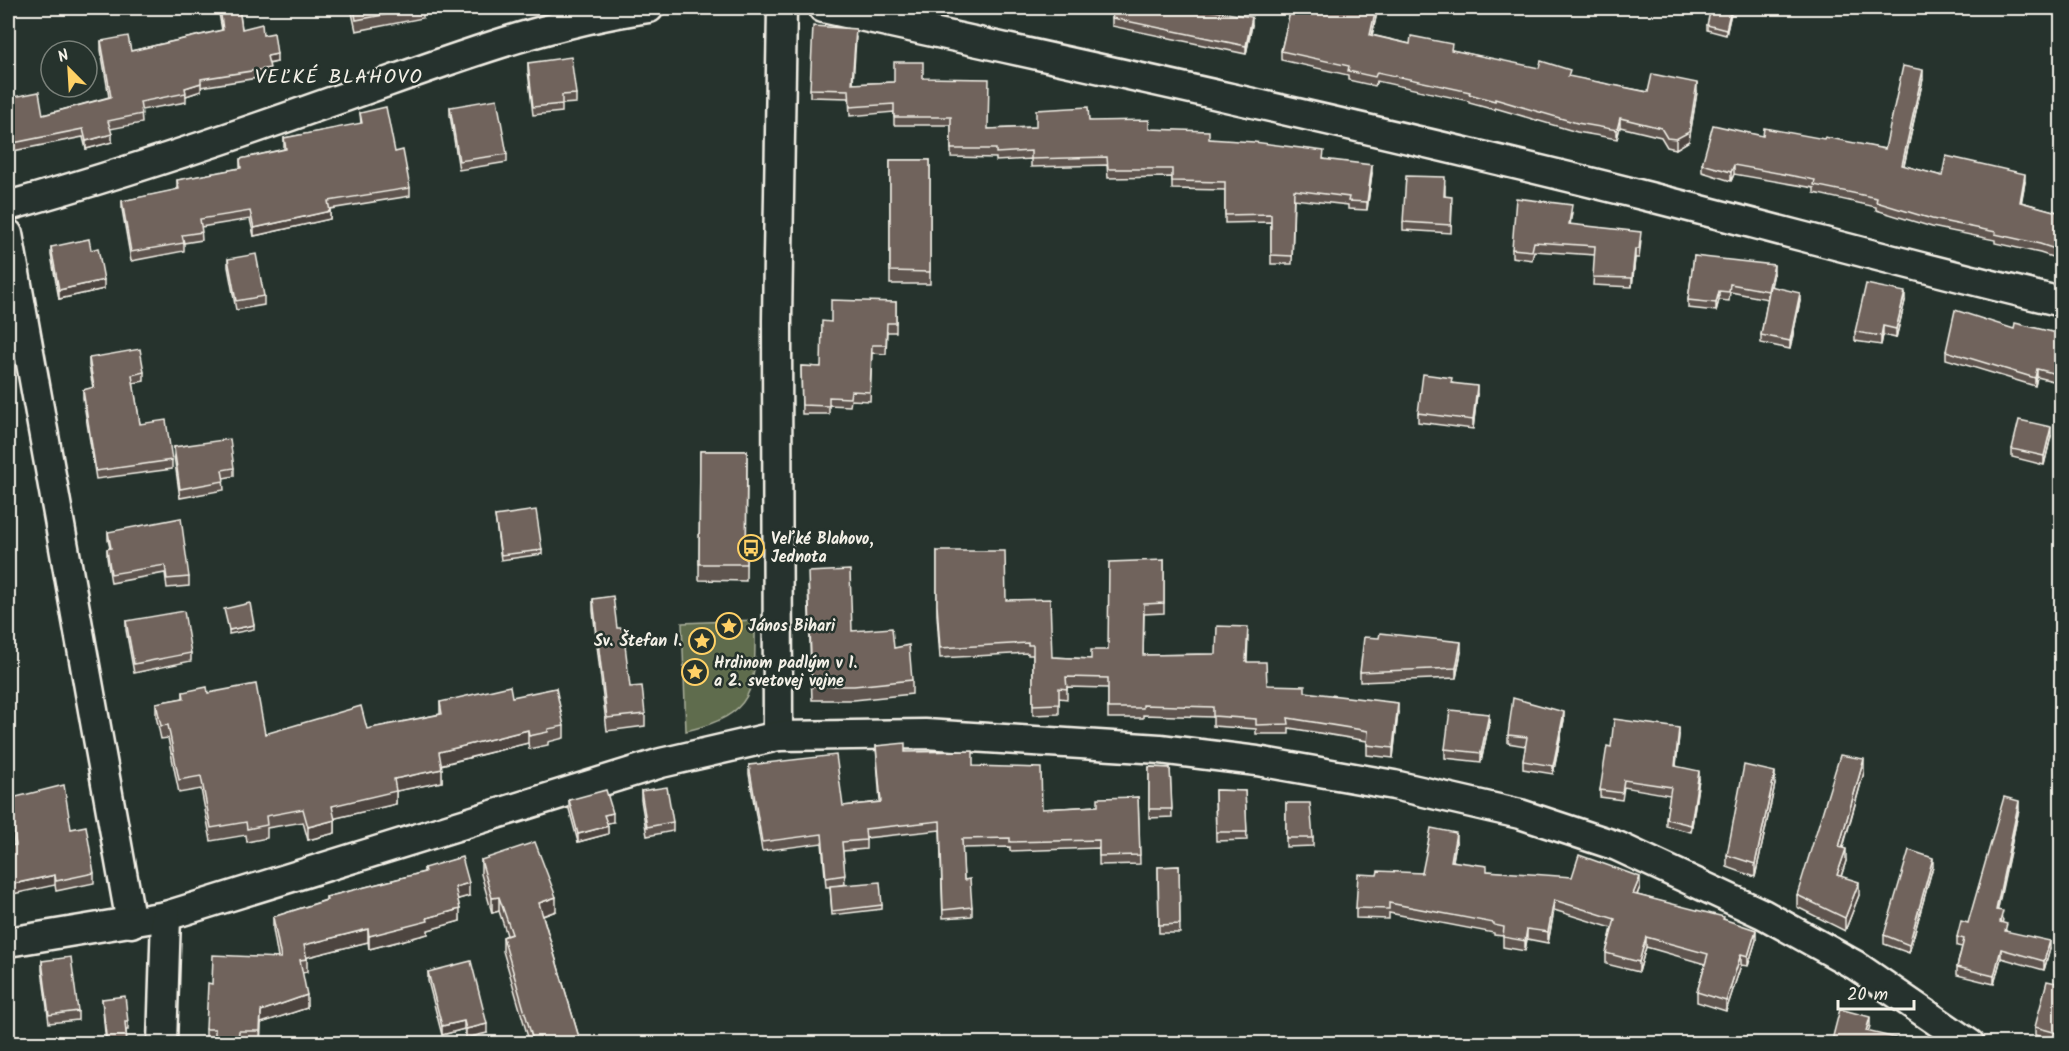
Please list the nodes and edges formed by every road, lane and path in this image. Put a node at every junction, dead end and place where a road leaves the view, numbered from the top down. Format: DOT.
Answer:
graph roads {
  1 [pos="649,8"];
  2 [pos="782,8"];
  3 [pos="823,8"];
  4 [pos="8,206"];
  5 [pos="8,234"];
  6 [pos="2061,302"];
  7 [pos="778,736"];
  8 [pos="166,916"];
  9 [pos="130,923"];
  10 [pos="8,942"];
  11 [pos="1959,1039"];
  12 [pos="162,1044"];
  1 -- 4 [label="street"];
  2 -- 7 [label="street"];
  3 -- 6 [label="street"];
  5 -- 9 [label="street"];
  7 -- 8 [label="street"];
  7 -- 11 [label="street"];
  8 -- 9 [label="street"];
  8 -- 12 [label="street"];
  9 -- 10 [label="street"];
}
